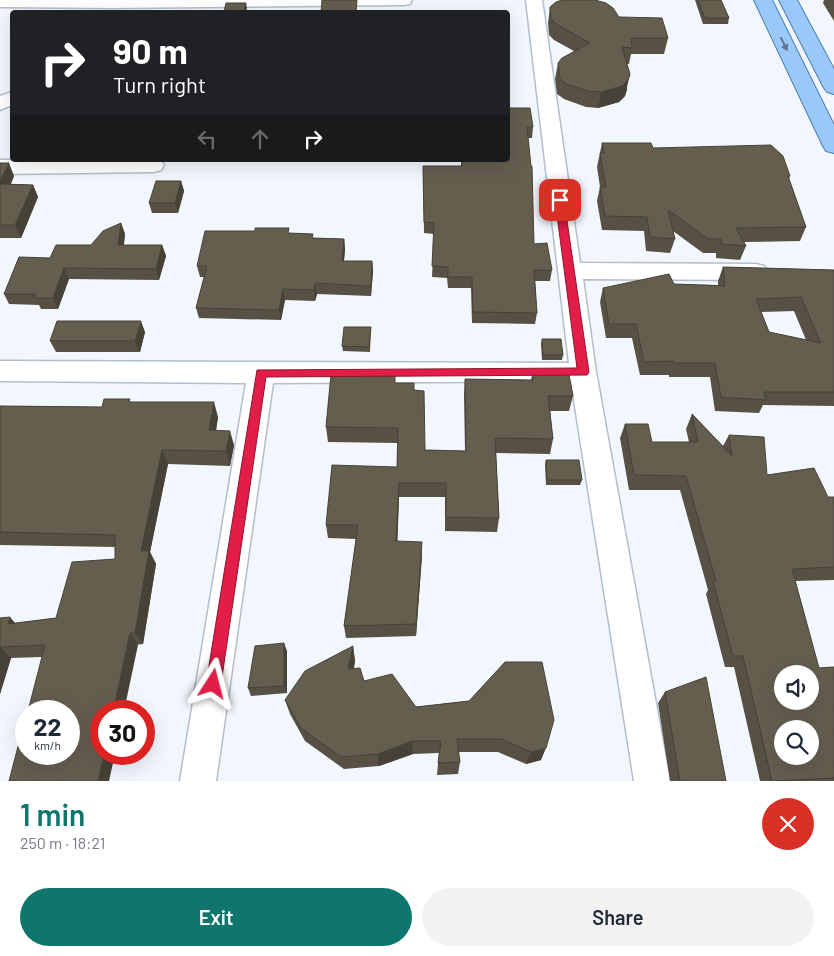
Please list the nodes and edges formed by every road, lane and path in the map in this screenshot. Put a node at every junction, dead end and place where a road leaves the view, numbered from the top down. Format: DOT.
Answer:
graph roads {
  1 [pos="404,0"];
  2 [pos="534,0"];
  3 [pos="763,0"];
  4 [pos="788,0"];
  5 [pos="287,1"];
  6 [pos="0,2"];
  7 [pos="111,5"];
  8 [pos="834,88"];
  9 [pos="834,146"];
  10 [pos="154,165"];
  11 [pos="0,167"];
  12 [pos="569,271"];
  13 [pos="775,272"];
  14 [pos="0,371"];
  15 [pos="583,372"];
  16 [pos="261,373"];
  17 [pos="198,781"];
  18 [pos="652,781"];
  1 -- 5 [label="street"];
  2 -- 12 [label="street"];
  3 -- 9 [label="main road, one-way"];
  4 -- 8 [label="main road"];
  5 -- 7 [label="street"];
  6 -- 7 [label="street"];
  10 -- 11 [label="street"];
  12 -- 13 [label="street"];
  12 -- 15 [label="street"];
  14 -- 16 [label="street"];
  15 -- 16 [label="street"];
  15 -- 18 [label="street"];
  16 -- 17 [label="street"];
}
